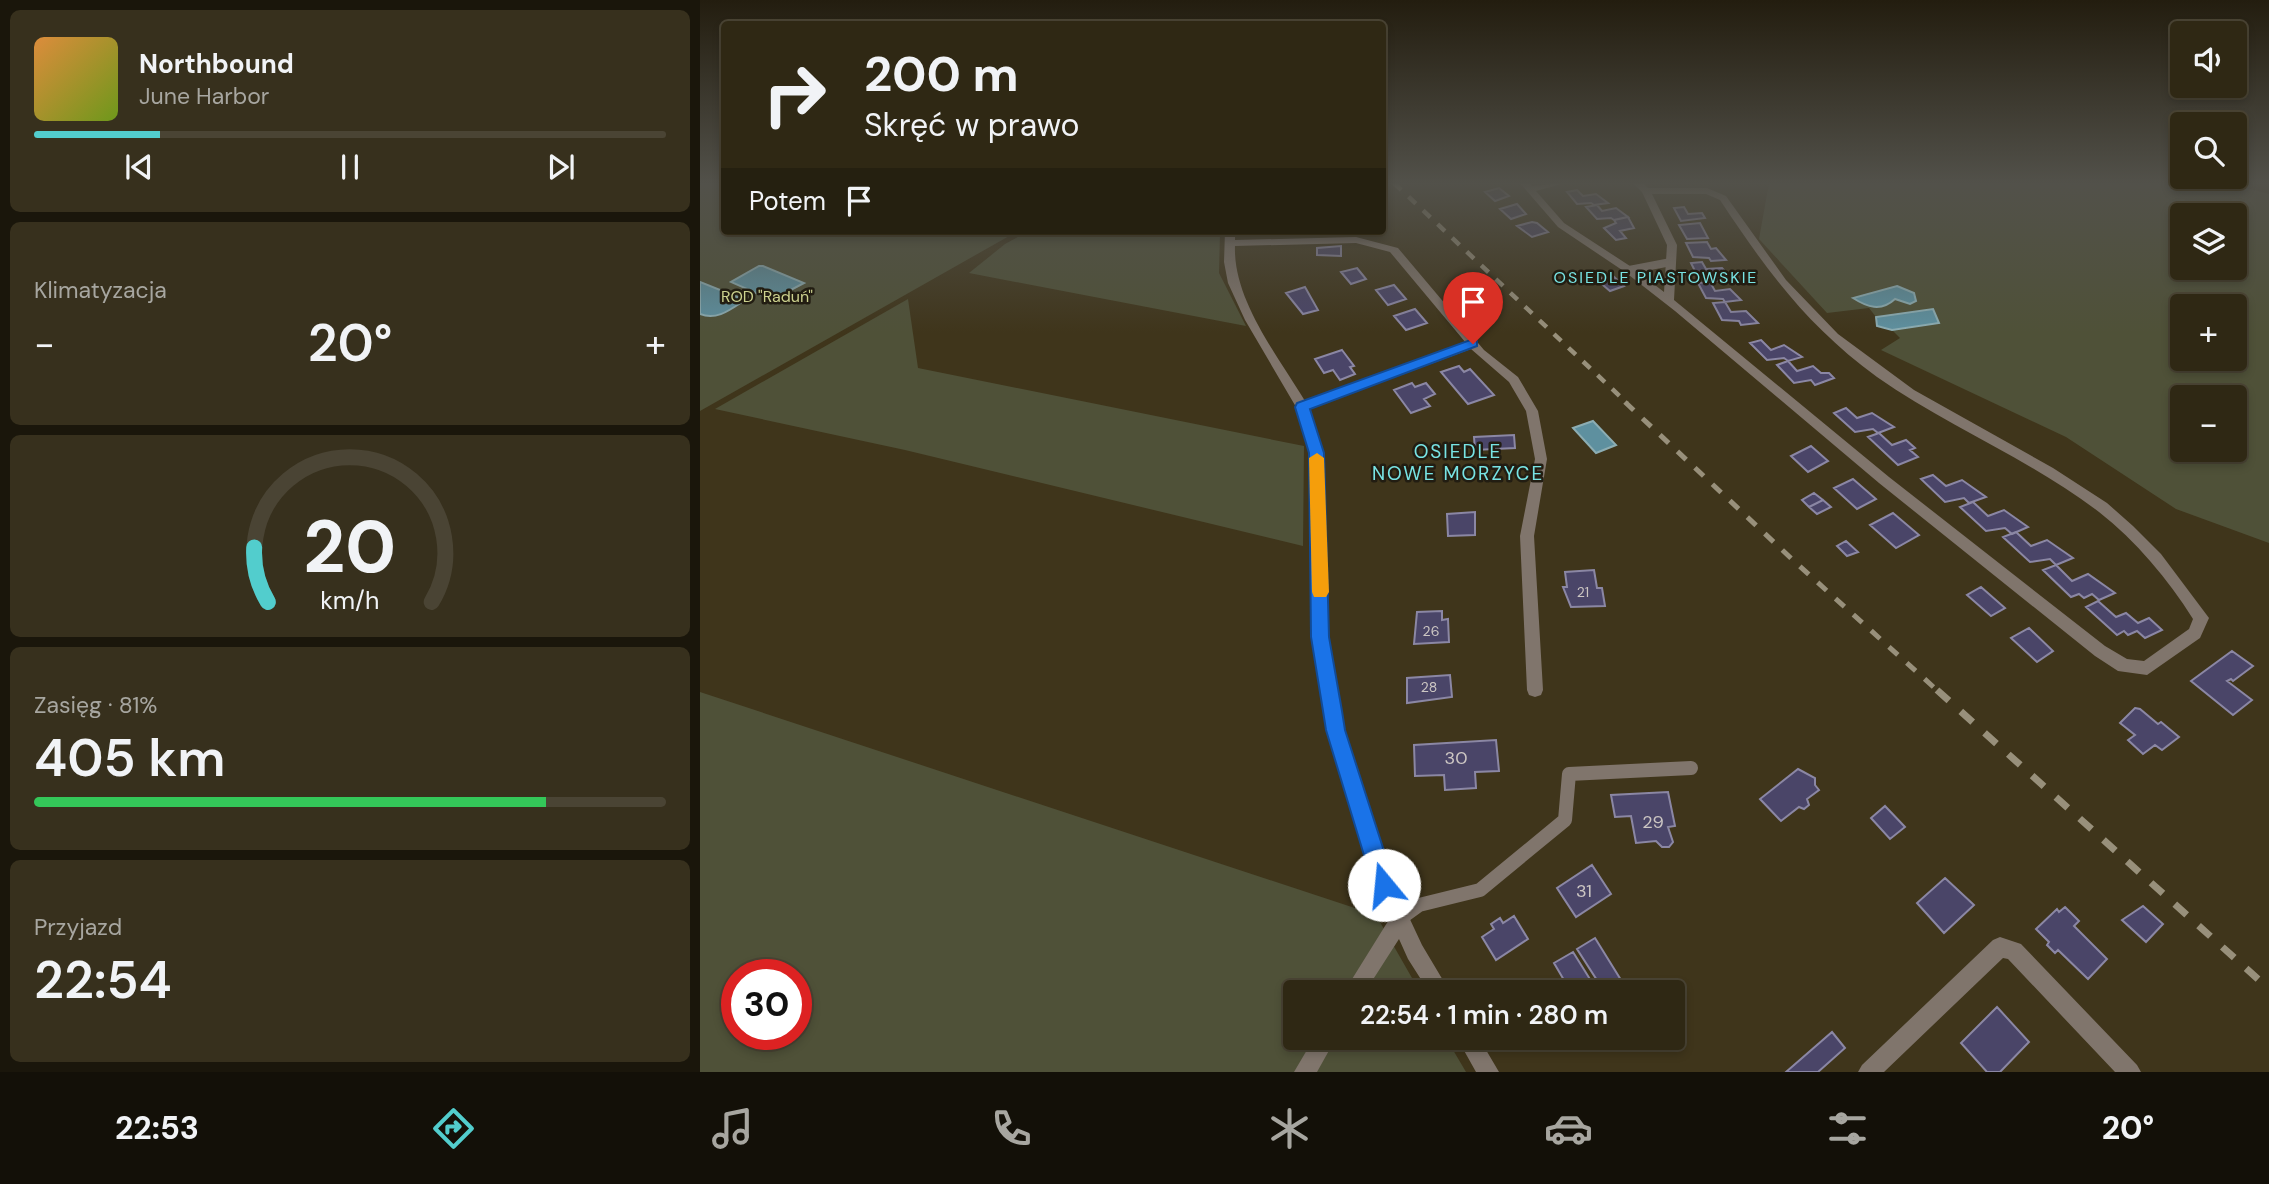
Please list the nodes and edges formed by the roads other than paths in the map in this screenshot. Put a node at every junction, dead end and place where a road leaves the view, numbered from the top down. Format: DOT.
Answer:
graph roads {
  1 [pos="1573,233"];
  2 [pos="1665,233"];
  3 [pos="1748,233"];
  4 [pos="1229,235"];
  5 [pos="1228,243"];
  6 [pos="1671,262"];
  7 [pos="1629,270"];
  8 [pos="1669,301"];
  9 [pos="1473,344"];
  10 [pos="1302,407"];
  11 [pos="1535,690"];
  12 [pos="1690,768"];
  13 [pos="1401,918"];
  14 [pos="1362,980"];
  15 [pos="1432,980"];
  16 [pos="1319,1050"];
  17 [pos="1474,1050"];
  18 [pos="1305,1072"];
  19 [pos="1488,1072"];
  20 [pos="1869,1072"];
  21 [pos="2130,1072"];
  1 -- 7 [label="street"];
  2 -- 6 [label="street"];
  3 -- 8 [label="street"];
  4 -- 5 [label="street"];
  5 -- 9 [label="street"];
  5 -- 10 [label="street"];
  6 -- 7 [label="lane"];
  6 -- 8 [label="street"];
  7 -- 8 [label="street"];
  9 -- 10 [label="street"];
  9 -- 11 [label="street"];
  10 -- 13 [label="street"];
  12 -- 13 [label="lane"];
  13 -- 14 [label="street"];
  13 -- 15 [label="street"];
  16 -- 18 [label="street"];
  17 -- 19 [label="street"];
  20 -- 21 [label="street"];
}
